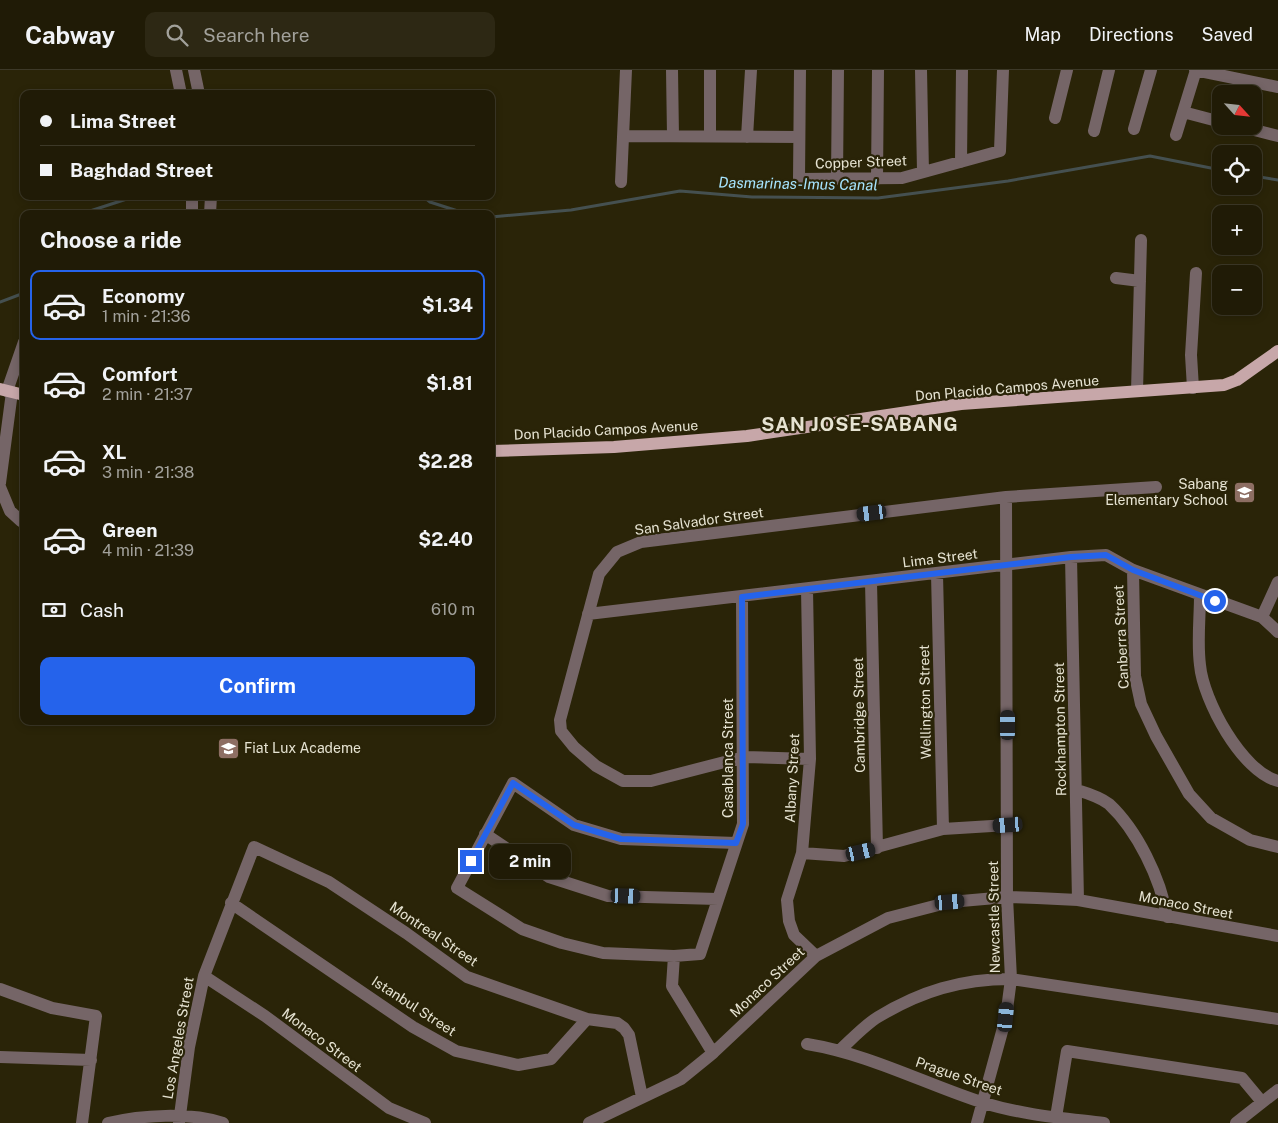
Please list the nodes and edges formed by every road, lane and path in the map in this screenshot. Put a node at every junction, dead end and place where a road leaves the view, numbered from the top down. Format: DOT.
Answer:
graph roads {
  1 [pos="176,70"];
  2 [pos="194,70"];
  3 [pos="626,70"];
  4 [pos="672,70"];
  5 [pos="710,70"];
  6 [pos="751,70"];
  7 [pos="800,70"];
  8 [pos="838,70"];
  9 [pos="878,70"];
  10 [pos="922,70"];
  11 [pos="962,70"];
  12 [pos="1003,70"];
  13 [pos="1067,70"];
  14 [pos="1109,70"];
  15 [pos="1151,70"];
  16 [pos="1195,70"];
  17 [pos="1278,88"];
  18 [pos="180,90"];
  19 [pos="197,90"];
  20 [pos="1183,112"];
  21 [pos="1055,118"];
  22 [pos="1212,120"];
  23 [pos="1134,129"];
  24 [pos="1094,131"];
  25 [pos="1262,132"];
  26 [pos="1176,135"];
  27 [pos="623,136"];
  28 [pos="673,136"];
  29 [pos="710,136"];
  30 [pos="1278,136"];
  31 [pos="747,137"];
  32 [pos="799,137"];
  33 [pos="961,162"];
  34 [pos="923,172"];
  35 [pos="838,179"];
  36 [pos="877,179"];
  37 [pos="620,182"];
  38 [pos="1141,240"];
  39 [pos="1196,273"];
  40 [pos="1116,278"];
  41 [pos="1140,281"];
  42 [pos="1278,351"];
  43 [pos="20,357"];
  44 [pos="1193,388"];
  45 [pos="11,391"];
  46 [pos="1137,391"];
  47 [pos="495,451"];
  48 [pos="1156,487"];
  49 [pos="0,489"];
  50 [pos="1006,497"];
  51 [pos="20,520"];
  52 [pos="1071,557"];
  53 [pos="1007,565"];
  54 [pos="1133,570"];
  55 [pos="937,574"];
  56 [pos="872,582"];
  57 [pos="1278,582"];
  58 [pos="807,590"];
  59 [pos="1200,595"];
  60 [pos="742,597"];
  61 [pos="588,614"];
  62 [pos="1262,616"];
  63 [pos="1278,632"];
  64 [pos="744,757"];
  65 [pos="810,759"];
  66 [pos="1278,781"];
  67 [pos="1077,790"];
  68 [pos="1008,825"];
  69 [pos="943,829"];
  70 [pos="485,834"];
  71 [pos="736,843"];
  72 [pos="1278,847"];
  73 [pos="254,848"];
  74 [pos="877,848"];
  75 [pos="802,853"];
  76 [pos="1007,897"];
  77 [pos="718,899"];
  78 [pos="1078,900"];
  79 [pos="231,903"];
  80 [pos="1167,917"];
  81 [pos="1278,936"];
  82 [pos="674,956"];
  83 [pos="816,956"];
  84 [pos="204,976"];
  85 [pos="1010,979"];
  86 [pos="0,989"];
  87 [pos="1278,1018"];
  88 [pos="588,1019"];
  89 [pos="807,1044"];
  90 [pos="840,1050"];
  91 [pos="713,1053"];
  92 [pos="0,1057"];
  93 [pos="91,1060"];
  94 [pos="1278,1090"];
  95 [pos="642,1098"];
  96 [pos="984,1102"];
  97 [pos="1262,1102"];
  98 [pos="1056,1117"];
  99 [pos="180,1120"];
  100 [pos="82,1123"];
  101 [pos="108,1123"];
  102 [pos="223,1123"];
  103 [pos="425,1123"];
  104 [pos="589,1123"];
  105 [pos="977,1123"];
  106 [pos="1104,1123"];
  107 [pos="1236,1123"];
  1 -- 18 [label="street"];
  2 -- 19 [label="street"];
  3 -- 27 [label="street"];
  4 -- 28 [label="street"];
  5 -- 29 [label="street"];
  6 -- 31 [label="street"];
  7 -- 32 [label="street, Copper Street"];
  8 -- 35 [label="street"];
  9 -- 36 [label="street"];
  10 -- 34 [label="street"];
  11 -- 33 [label="street"];
  12 -- 33 [label="street, Copper Street"];
  13 -- 21 [label="street"];
  14 -- 24 [label="street"];
  15 -- 23 [label="street"];
  16 -- 17 [label="street"];
  16 -- 20 [label="street"];
  20 -- 22 [label="street"];
  20 -- 26 [label="street"];
  25 -- 30 [label="street"];
  27 -- 28 [label="street"];
  27 -- 37 [label="street"];
  28 -- 29 [label="street"];
  29 -- 31 [label="street"];
  31 -- 32 [label="street"];
  32 -- 35 [label="street, Copper Street"];
  33 -- 34 [label="street, Copper Street"];
  34 -- 36 [label="street, Copper Street"];
  35 -- 36 [label="street, Copper Street"];
  38 -- 41 [label="street"];
  39 -- 44 [label="street"];
  40 -- 41 [label="street"];
  41 -- 46 [label="street"];
  42 -- 44 [label="main road, Don Placido Campos Avenue"];
  43 -- 45 [label="street"];
  44 -- 46 [label="main road, Don Placido Campos Avenue"];
  45 -- 49 [label="street"];
  46 -- 47 [label="main road, Don Placido Campos Avenue"];
  48 -- 50 [label="street, San Salvador Street"];
  49 -- 51 [label="street"];
  50 -- 53 [label="street, Newcastle Street"];
  50 -- 61 [label="street, San Salvador Street"];
  52 -- 53 [label="street, Lima Street"];
  52 -- 54 [label="street, Lima Street"];
  52 -- 67 [label="street, Rockhampton Street"];
  53 -- 55 [label="street, Lima Street"];
  53 -- 68 [label="street, Newcastle Street"];
  54 -- 59 [label="street, Lima Street"];
  54 -- 72 [label="street, Canberra Street"];
  55 -- 56 [label="street, Lima Street"];
  55 -- 69 [label="street, Wellington Street"];
  56 -- 58 [label="street, Lima Street"];
  56 -- 74 [label="street, Cambridge Street"];
  57 -- 62 [label="street"];
  58 -- 60 [label="street, Lima Street"];
  58 -- 65 [label="street, Albany Street"];
  59 -- 62 [label="street, Lima Street"];
  59 -- 66 [label="street"];
  60 -- 61 [label="street, Lima Street"];
  60 -- 64 [label="street, Casablanca Street"];
  61 -- 64 [label="street, San Salvador Street"];
  62 -- 63 [label="street, Lima Street"];
  64 -- 65 [label="street, San Salvador Street"];
  64 -- 71 [label="street, Casablanca Street"];
  65 -- 75 [label="street, Albany Street"];
  67 -- 78 [label="street, Rockhampton Street"];
  67 -- 80 [label="street"];
  68 -- 69 [label="street"];
  68 -- 76 [label="street, Newcastle Street"];
  69 -- 74 [label="street"];
  70 -- 71 [label="street"];
  70 -- 77 [label="street"];
  70 -- 82 [label="street, Casablanca Street"];
  71 -- 77 [label="street, Casablanca Street"];
  73 -- 79 [label="street, Los Angeles Street"];
  73 -- 88 [label="street, Montreal Street"];
  74 -- 75 [label="street"];
  75 -- 83 [label="street, Albany Street"];
  76 -- 78 [label="street, Monaco Street"];
  76 -- 83 [label="street, Monaco Street"];
  76 -- 85 [label="street, Newcastle Street"];
  77 -- 82 [label="street, Casablanca Street"];
  78 -- 80 [label="street, Monaco Street"];
  79 -- 84 [label="street, Los Angeles Street"];
  79 -- 88 [label="street, Istanbul Street"];
  80 -- 81 [label="street, Monaco Street"];
  82 -- 91 [label="street"];
  83 -- 91 [label="street, Monaco Street"];
  84 -- 99 [label="street, Los Angeles Street"];
  84 -- 103 [label="street, Monaco Street"];
  85 -- 87 [label="street"];
  85 -- 90 [label="street"];
  85 -- 96 [label="street, Newcastle Street"];
  86 -- 93 [label="street"];
  88 -- 95 [label="street, Montreal Street"];
  89 -- 90 [label="street, Prague Street"];
  90 -- 96 [label="street, Prague Street"];
  91 -- 95 [label="street, Monaco Street"];
  92 -- 93 [label="street"];
  93 -- 100 [label="street"];
  94 -- 97 [label="street"];
  95 -- 104 [label="street, Monaco Street"];
  96 -- 98 [label="street, Prague Street"];
  96 -- 105 [label="street, Newcastle Street"];
  97 -- 98 [label="street"];
  97 -- 107 [label="street"];
  98 -- 106 [label="street, Prague Street"];
  99 -- 101 [label="street"];
  99 -- 102 [label="street"];
}
